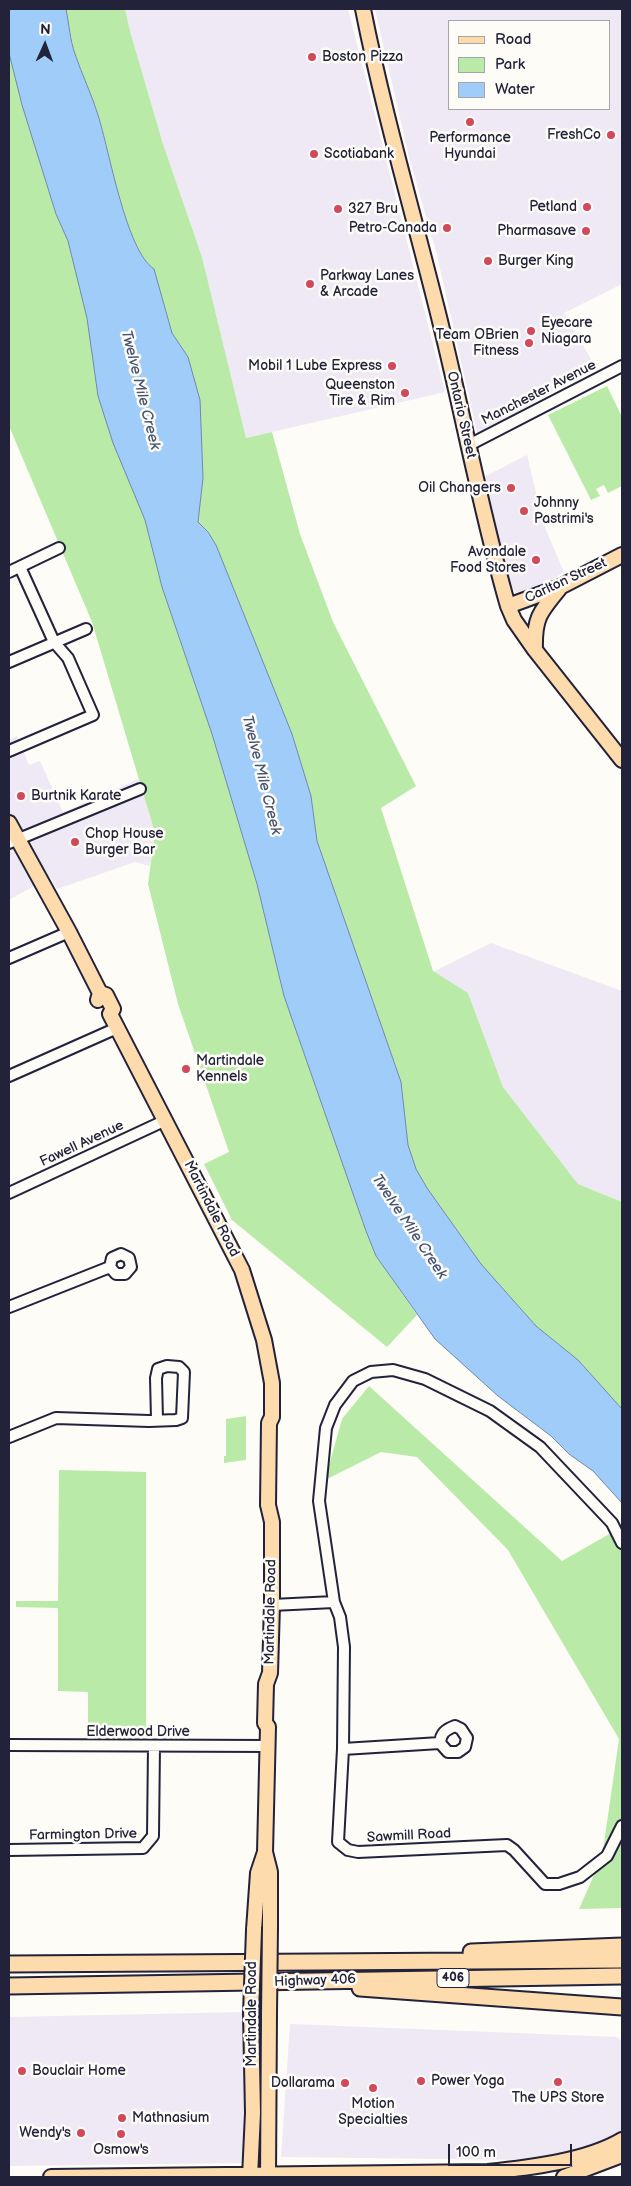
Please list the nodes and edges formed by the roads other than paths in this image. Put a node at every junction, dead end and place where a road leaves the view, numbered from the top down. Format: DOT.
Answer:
graph roads {
  1 [pos="363,9"];
  2 [pos="622,366"];
  3 [pos="468,446"];
  4 [pos="59,548"];
  5 [pos="622,554"];
  6 [pos="20,567"];
  7 [pos="9,572"];
  8 [pos="560,586"];
  9 [pos="508,606"];
  10 [pos="86,629"];
  11 [pos="54,642"];
  12 [pos="535,650"];
  13 [pos="9,662"];
  14 [pos="9,751"];
  15 [pos="622,760"];
  16 [pos="140,789"];
  17 [pos="9,823"];
  18 [pos="14,841"];
  19 [pos="69,932"];
  20 [pos="9,958"];
  21 [pos="117,1028"];
  22 [pos="9,1076"];
  23 [pos="166,1120"];
  24 [pos="9,1193"];
  25 [pos="110,1267"];
  26 [pos="9,1307"];
  27 [pos="157,1419"];
  28 [pos="9,1437"];
  29 [pos="622,1543"];
  30 [pos="334,1602"];
  31 [pos="272,1605"];
  32 [pos="440,1743"];
  33 [pos="9,1745"];
  34 [pos="154,1746"];
  35 [pos="268,1746"];
  36 [pos="343,1749"];
  37 [pos="622,1826"];
  38 [pos="9,1850"];
  39 [pos="265,1852"];
  40 [pos="622,1946"];
  41 [pos="622,1960"];
  42 [pos="334,1961"];
  43 [pos="9,1964"];
  44 [pos="622,1976"];
  45 [pos="284,1982"];
  46 [pos="9,1986"];
  47 [pos="622,2007"];
  48 [pos="622,2140"];
  49 [pos="622,2155"];
  50 [pos="250,2176"];
  51 [pos="268,2176"];
  52 [pos="51,2177"];
  53 [pos="564,2177"];
  1 -- 3 [label="main road, Ontario Street"];
  2 -- 3 [label="street, Manchester Avenue"];
  3 -- 9 [label="main road, Ontario Street"];
  4 -- 6 [label="street"];
  5 -- 8 [label="main road, Carlton Street"];
  6 -- 7 [label="street"];
  6 -- 11 [label="street"];
  8 -- 9 [label="main road, Carlton Street"];
  8 -- 12 [label="main road"];
  9 -- 12 [label="main road, Ontario Street"];
  10 -- 11 [label="street"];
  11 -- 13 [label="street"];
  11 -- 14 [label="street"];
  12 -- 15 [label="main road, Ontario Street"];
  16 -- 18 [label="street"];
  17 -- 18 [label="main road, Martindale Road"];
  18 -- 19 [label="main road, Martindale Road"];
  19 -- 20 [label="street"];
  19 -- 21 [label="main road, Martindale Road"];
  21 -- 22 [label="street"];
  21 -- 23 [label="main road, Martindale Road"];
  23 -- 24 [label="street, Fawell Avenue"];
  23 -- 31 [label="main road, Martindale Road"];
  25 -- 26 [label="street"];
  27 -- 27 [label="street"];
  27 -- 28 [label="street"];
  29 -- 30 [label="street, Sawmill Road"];
  30 -- 31 [label="street"];
  30 -- 36 [label="street, Sawmill Road"];
  31 -- 35 [label="main road, Martindale Road"];
  32 -- 36 [label="street"];
  33 -- 34 [label="street, Elderwood Drive"];
  34 -- 35 [label="street, Elderwood Drive"];
  34 -- 38 [label="street, Farmington Drive"];
  35 -- 39 [label="main road, Martindale Road"];
  36 -- 37 [label="street, Sawmill Road"];
  39 -- 50 [label="main road, Martindale Road, bridge"];
  39 -- 51 [label="main road, Martindale Road, bridge"];
  40 -- 42 [label="highway"];
  41 -- 42 [label="highway, Highway 406 / 406"];
  42 -- 43 [label="highway, Highway 406 / 406"];
  44 -- 45 [label="highway, Highway 406 / 406"];
  45 -- 46 [label="highway, Highway 406 / 406"];
  45 -- 47 [label="highway"];
  48 -- 51 [label="main road"];
  49 -- 53 [label="main road"];
  50 -- 51 [label="main road"];
  50 -- 52 [label="main road"];
}
